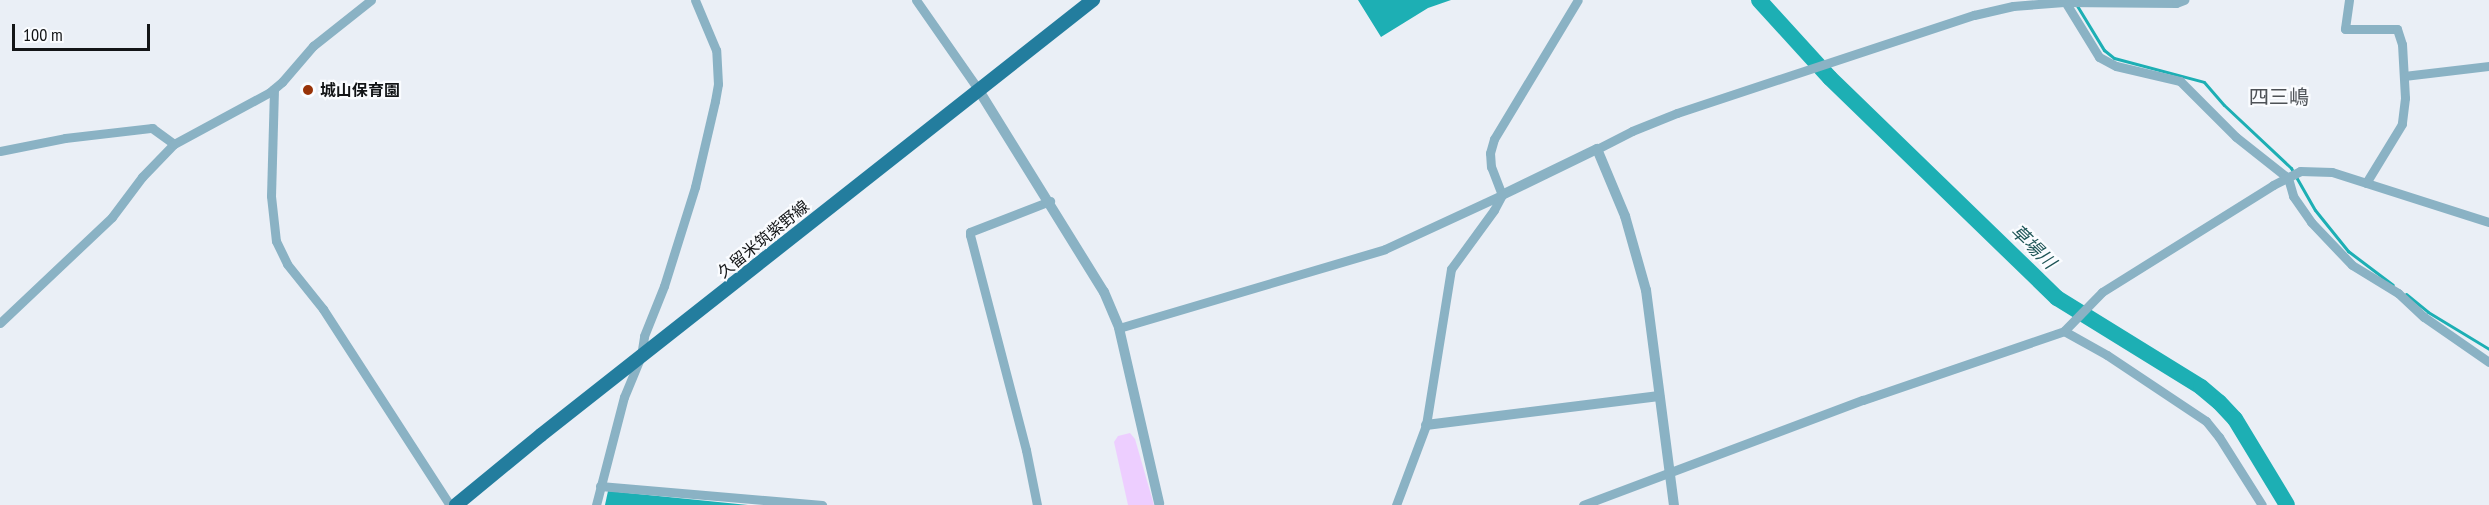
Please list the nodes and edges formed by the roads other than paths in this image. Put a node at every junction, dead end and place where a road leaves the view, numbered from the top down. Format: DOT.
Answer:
graph roads {
  1 [pos="371,0"];
  2 [pos="695,0"];
  3 [pos="916,0"];
  4 [pos="1093,0"];
  5 [pos="1578,0"];
  6 [pos="2184,0"];
  7 [pos="2349,0"];
  8 [pos="2064,1"];
  9 [pos="361,3"];
  10 [pos="2489,66"];
  11 [pos="2404,76"];
  12 [pos="274,89"];
  13 [pos="978,89"];
  14 [pos="174,144"];
  15 [pos="1597,149"];
  16 [pos="0,151"];
  17 [pos="2288,178"];
  18 [pos="2366,183"];
  19 [pos="1502,195"];
  20 [pos="1050,201"];
  21 [pos="2489,222"];
  22 [pos="0,323"];
  23 [pos="1119,328"];
  24 [pos="2064,331"];
  25 [pos="641,356"];
  26 [pos="2489,362"];
  27 [pos="1659,396"];
  28 [pos="1426,426"];
  29 [pos="1669,473"];
  30 [pos="600,486"];
  31 [pos="1159,504"];
  32 [pos="450,505"];
  33 [pos="456,505"];
  34 [pos="596,505"];
  35 [pos="822,505"];
  36 [pos="1037,505"];
  37 [pos="1396,505"];
  38 [pos="1583,505"];
  39 [pos="1674,505"];
  40 [pos="2262,505"];
  1 -- 9 [label="street"];
  2 -- 25 [label="street"];
  3 -- 13 [label="street"];
  4 -- 13 [label="main road, 久留米筑紫野線"];
  5 -- 19 [label="street"];
  6 -- 8 [label="street"];
  7 -- 11 [label="street"];
  8 -- 15 [label="street"];
  8 -- 17 [label="street"];
  9 -- 12 [label="street"];
  10 -- 11 [label="street"];
  11 -- 18 [label="street"];
  12 -- 14 [label="street"];
  12 -- 32 [label="street"];
  13 -- 20 [label="street"];
  13 -- 25 [label="main road, 久留米筑紫野線"];
  14 -- 16 [label="street"];
  14 -- 22 [label="street"];
  15 -- 19 [label="street"];
  15 -- 27 [label="street"];
  17 -- 18 [label="street"];
  17 -- 24 [label="street"];
  17 -- 26 [label="street"];
  18 -- 21 [label="street"];
  19 -- 23 [label="street"];
  19 -- 28 [label="street"];
  20 -- 23 [label="street"];
  20 -- 36 [label="street"];
  23 -- 31 [label="street"];
  24 -- 29 [label="street"];
  24 -- 40 [label="street"];
  25 -- 30 [label="street"];
  25 -- 33 [label="main road, 久留米筑紫野線"];
  27 -- 28 [label="street"];
  27 -- 29 [label="street"];
  28 -- 37 [label="street"];
  29 -- 38 [label="street"];
  29 -- 39 [label="street"];
  30 -- 34 [label="street"];
  30 -- 35 [label="street"];
}
